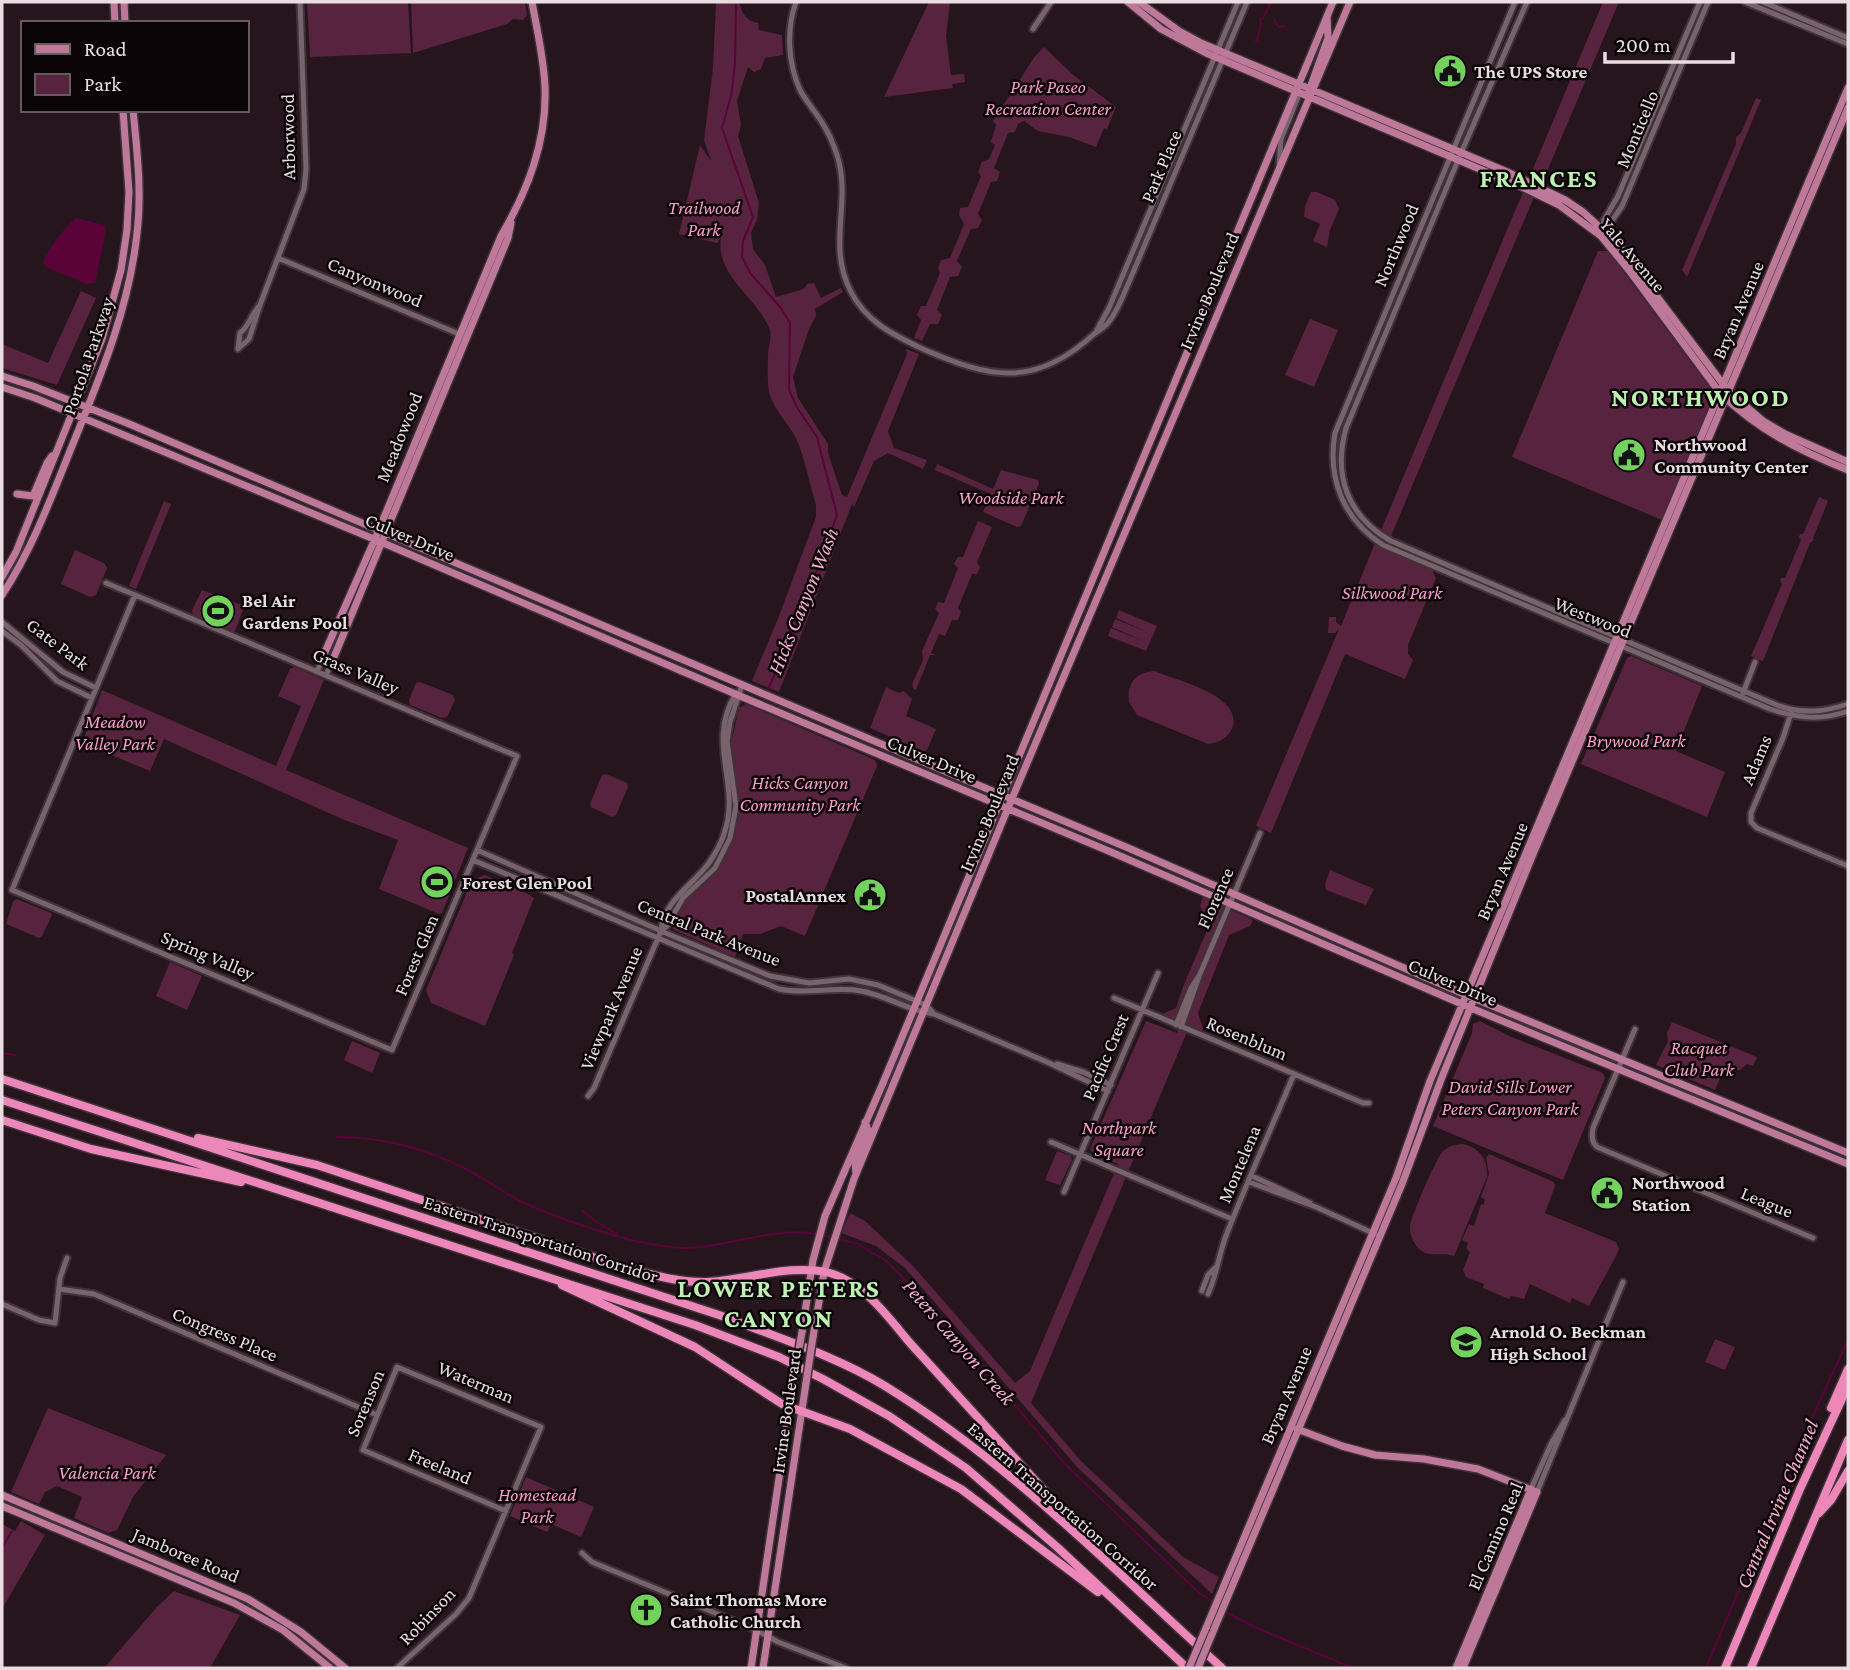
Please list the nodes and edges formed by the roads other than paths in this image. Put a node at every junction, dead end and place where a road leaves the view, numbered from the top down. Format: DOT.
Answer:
graph roads {
  1 [pos="114,2"];
  2 [pos="124,2"];
  3 [pos="300,2"];
  4 [pos="532,2"];
  5 [pos="796,2"];
  6 [pos="1051,2"];
  7 [pos="1128,2"];
  8 [pos="1139,2"];
  9 [pos="1238,2"];
  10 [pos="1247,2"];
  11 [pos="1333,2"];
  12 [pos="1350,2"];
  13 [pos="1515,2"];
  14 [pos="1527,2"];
  15 [pos="1700,2"];
  16 [pos="1708,2"];
  17 [pos="1745,2"];
  18 [pos="1763,2"];
  19 [pos="1327,15"];
  20 [pos="115,21"];
  21 [pos="125,21"];
  22 [pos="1033,29"];
  23 [pos="1848,38"];
  24 [pos="1848,44"];
  25 [pos="1220,56"];
  26 [pos="1848,88"];
  27 [pos="1298,90"];
  28 [pos="1310,92"];
  29 [pos="1848,108"];
  30 [pos="123,112"];
  31 [pos="133,112"];
  32 [pos="1456,155"];
  33 [pos="1279,172"];
  34 [pos="513,215"];
  35 [pos="1603,229"];
  36 [pos="278,258"];
  37 [pos="260,305"];
  38 [pos="459,334"];
  39 [pos="2,376"];
  40 [pos="2,387"];
  41 [pos="1724,393"];
  42 [pos="75,403"];
  43 [pos="88,408"];
  44 [pos="71,413"];
  45 [pos="84,418"];
  46 [pos="58,448"];
  47 [pos="1848,462"];
  48 [pos="1848,470"];
  49 [pos="1350,501"];
  50 [pos="1344,505"];
  51 [pos="33,510"];
  52 [pos="380,536"];
  53 [pos="2,577"];
  54 [pos="106,583"];
  55 [pos="2,595"];
  56 [pos="135,595"];
  57 [pos="2,622"];
  58 [pos="2,631"];
  59 [pos="1620,641"];
  60 [pos="325,651"];
  61 [pos="335,655"];
  62 [pos="1755,662"];
  63 [pos="317,672"];
  64 [pos="326,675"];
  65 [pos="73,678"];
  66 [pos="742,685"];
  67 [pos="68,687"];
  68 [pos="96,688"];
  69 [pos="1743,693"];
  70 [pos="738,697"];
  71 [pos="92,698"];
  72 [pos="1848,704"];
  73 [pos="1848,712"];
  74 [pos="1791,713"];
  75 [pos="517,756"];
  76 [pos="1003,795"];
  77 [pos="1012,799"];
  78 [pos="999,804"];
  79 [pos="1008,808"];
  80 [pos="1260,833"];
  81 [pos="477,850"];
  82 [pos="499,859"];
  83 [pos="473,860"];
  84 [pos="1848,866"];
  85 [pos="495,870"];
  86 [pos="1232,899"];
  87 [pos="661,931"];
  88 [pos="658,939"];
  89 [pos="1158,973"];
  90 [pos="1466,995"];
  91 [pos="1114,998"];
  92 [pos="1475,999"];
  93 [pos="1462,1004"];
  94 [pos="914,1005"];
  95 [pos="1471,1008"];
  96 [pos="924,1009"];
  97 [pos="1142,1010"];
  98 [pos="1178,1026"];
  99 [pos="1635,1029"];
  100 [pos="392,1050"];
  101 [pos="1622,1059"];
  102 [pos="1618,1070"];
  103 [pos="1294,1074"];
  104 [pos="2,1079"];
  105 [pos="1110,1088"];
  106 [pos="588,1096"];
  107 [pos="2,1100"];
  108 [pos="1369,1103"];
  109 [pos="2,1120"];
  110 [pos="865,1122"];
  111 [pos="144,1125"];
  112 [pos="1051,1142"];
  113 [pos="1848,1153"];
  114 [pos="1080,1155"];
  115 [pos="1848,1164"];
  116 [pos="856,1175"];
  117 [pos="1250,1179"];
  118 [pos="285,1192"];
  119 [pos="1064,1192"];
  120 [pos="1233,1219"];
  121 [pos="1376,1234"];
  122 [pos="1813,1238"];
  123 [pos="67,1258"];
  124 [pos="812,1269"];
  125 [pos="824,1272"];
  126 [pos="551,1278"];
  127 [pos="1623,1282"];
  128 [pos="59,1289"];
  129 [pos="1206,1289"];
  130 [pos="2,1304"];
  131 [pos="397,1367"];
  132 [pos="1848,1369"];
  133 [pos="1848,1387"];
  134 [pos="789,1407"];
  135 [pos="802,1412"];
  136 [pos="377,1415"];
  137 [pos="1290,1426"];
  138 [pos="541,1427"];
  139 [pos="1298,1429"];
  140 [pos="1848,1440"];
  141 [pos="362,1450"];
  142 [pos="1816,1453"];
  143 [pos="1848,1471"];
  144 [pos="1534,1491"];
  145 [pos="1261,1493"];
  146 [pos="2,1495"];
  147 [pos="2,1506"];
  148 [pos="506,1511"];
  149 [pos="1815,1518"];
  150 [pos="1252,1538"];
  151 [pos="582,1553"];
  152 [pos="1112,1568"];
  153 [pos="1225,1592"];
  154 [pos="1128,1615"];
  155 [pos="757,1630"];
  156 [pos="1209,1631"];
  157 [pos="768,1637"];
  158 [pos="330,1668"];
  159 [pos="345,1668"];
  160 [pos="397,1668"];
  161 [pos="751,1668"];
  162 [pos="763,1668"];
  163 [pos="846,1668"];
  164 [pos="1188,1668"];
  165 [pos="1198,1668"];
  166 [pos="1222,1668"];
  167 [pos="1456,1668"];
  168 [pos="1463,1668"];
  169 [pos="1725,1668"];
  170 [pos="1751,1668"];
  1 -- 20 [label="main road"];
  2 -- 21 [label="main road"];
  3 -- 36 [label="street, Arborwood"];
  4 -- 34 [label="main road, Meadowood"];
  5 -- 25 [label="street, Park Place"];
  6 -- 22 [label="street"];
  7 -- 25 [label="main road, Yale Avenue"];
  8 -- 25 [label="main road, Yale Avenue"];
  9 -- 25 [label="street, Park Place"];
  10 -- 25 [label="street, Park Place"];
  11 -- 19 [label="main road, Irvine Boulevard"];
  12 -- 28 [label="main road, Irvine Boulevard"];
  13 -- 32 [label="street, Northwood"];
  14 -- 32 [label="street, Northwood"];
  15 -- 35 [label="street, Monticello"];
  16 -- 35 [label="street, Monticello"];
  17 -- 24 [label="street"];
  18 -- 23 [label="street"];
  19 -- 27 [label="main road, Irvine Boulevard"];
  19 -- 28 [label="main road"];
  25 -- 27 [label="main road, Yale Avenue"];
  26 -- 41 [label="main road, Bryan Avenue"];
  27 -- 28 [label="main road, Yale Avenue"];
  27 -- 33 [label="street"];
  27 -- 76 [label="main road, Irvine Boulevard"];
  28 -- 32 [label="main road, Yale Avenue"];
  28 -- 33 [label="main road, Irvine Boulevard"];
  29 -- 41 [label="main road, Bryan Avenue"];
  30 -- 42 [label="main road, Portola Parkway"];
  31 -- 43 [label="main road, Portola Parkway"];
  32 -- 35 [label="main road, Yale Avenue"];
  32 -- 41 [label="main road, Yale Avenue"];
  32 -- 49 [label="street, Northwood"];
  32 -- 50 [label="street, Northwood"];
  33 -- 77 [label="main road, Irvine Boulevard"];
  34 -- 38 [label="main road, Meadowood"];
  34 -- 52 [label="main road, Meadowood"];
  35 -- 41 [label="main road, Yale Avenue"];
  36 -- 37 [label="street, Arborwood"];
  36 -- 38 [label="street, Canyonwood"];
  37 -- 37 [label="street, Arborwood"];
  38 -- 52 [label="main road, Meadowood"];
  39 -- 42 [label="main road, Culver Drive"];
  40 -- 44 [label="main road, Culver Drive"];
  41 -- 47 [label="main road, Yale Avenue"];
  41 -- 48 [label="main road, Yale Avenue"];
  41 -- 59 [label="main road, Bryan Avenue"];
  42 -- 43 [label="main road, Culver Drive"];
  42 -- 44 [label="main road, Portola Parkway"];
  43 -- 45 [label="main road, Portola Parkway"];
  43 -- 52 [label="main road, Culver Drive"];
  44 -- 45 [label="main road, Culver Drive"];
  44 -- 46 [label="main road, Portola Parkway"];
  45 -- 52 [label="main road, Culver Drive"];
  45 -- 55 [label="main road, Portola Parkway"];
  46 -- 51 [label="main road, Portola Parkway"];
  46 -- 51 [label="main road"];
  49 -- 59 [label="street, Westwood"];
  50 -- 59 [label="street, Westwood"];
  51 -- 53 [label="main road, Portola Parkway"];
  52 -- 60 [label="main road, Meadowood"];
  52 -- 61 [label="main road, Meadowood"];
  52 -- 66 [label="main road, Culver Drive"];
  52 -- 70 [label="main road, Culver Drive"];
  54 -- 56 [label="street, Grass Valley"];
  56 -- 63 [label="street, Grass Valley"];
  56 -- 68 [label="street"];
  57 -- 65 [label="street, Gate Park"];
  58 -- 67 [label="street, Gate Park"];
  59 -- 69 [label="street, Westwood"];
  59 -- 90 [label="main road, Bryan Avenue"];
  59 -- 92 [label="main road, Bryan Avenue"];
  60 -- 61 [label="street"];
  60 -- 63 [label="street, Meadowood"];
  61 -- 64 [label="street, Meadowood"];
  62 -- 69 [label="street"];
  63 -- 64 [label="street, Grass Valley"];
  64 -- 75 [label="street, Grass Valley"];
  65 -- 67 [label="street"];
  65 -- 68 [label="street, Gate Park"];
  66 -- 70 [label="street, Viewpark Avenue"];
  66 -- 76 [label="main road, Culver Drive"];
  67 -- 71 [label="street, Gate Park"];
  68 -- 71 [label="street"];
  69 -- 74 [label="street, Westwood"];
  70 -- 78 [label="main road, Culver Drive"];
  70 -- 87 [label="street, Viewpark Avenue"];
  71 -- 100 [label="street, Spring Valley"];
  72 -- 74 [label="street, Westwood"];
  73 -- 74 [label="street, Westwood"];
  74 -- 84 [label="street, Adams"];
  75 -- 81 [label="street, Forest Glen"];
  76 -- 77 [label="main road, Culver Drive"];
  76 -- 78 [label="main road, Irvine Boulevard"];
  77 -- 79 [label="main road, Irvine Boulevard"];
  77 -- 86 [label="main road, Culver Drive"];
  78 -- 79 [label="main road, Culver Drive"];
  78 -- 94 [label="main road, Irvine Boulevard"];
  79 -- 86 [label="main road, Culver Drive"];
  79 -- 96 [label="main road, Irvine Boulevard"];
  80 -- 86 [label="street, Florence"];
  81 -- 82 [label="street, Central Park Avenue"];
  81 -- 83 [label="street, Forest Glen"];
  82 -- 85 [label="street"];
  82 -- 87 [label="street, Central Park Avenue"];
  83 -- 85 [label="street, Central Park Avenue"];
  83 -- 100 [label="street, Forest Glen"];
  85 -- 88 [label="street, Central Park Avenue"];
  86 -- 90 [label="main road, Culver Drive"];
  86 -- 93 [label="main road, Culver Drive"];
  86 -- 98 [label="street, Florence"];
  87 -- 88 [label="street, Viewpark Avenue"];
  87 -- 94 [label="street, Central Park Avenue"];
  88 -- 94 [label="street, Central Park Avenue"];
  88 -- 106 [label="street, Viewpark Avenue"];
  89 -- 97 [label="street, Pacific Crest"];
  90 -- 92 [label="main road, Culver Drive"];
  90 -- 93 [label="main road, Bryan Avenue"];
  91 -- 97 [label="street, Rosenblum"];
  92 -- 95 [label="main road, Bryan Avenue"];
  92 -- 101 [label="main road, Culver Drive"];
  93 -- 95 [label="main road, Culver Drive"];
  93 -- 121 [label="main road, Bryan Avenue"];
  94 -- 96 [label="street, Central Park Avenue"];
  94 -- 110 [label="main road, Irvine Boulevard"];
  95 -- 102 [label="main road, Culver Drive"];
  95 -- 121 [label="main road, Bryan Avenue"];
  96 -- 105 [label="street, Central Park Avenue"];
  96 -- 116 [label="main road, Irvine Boulevard"];
  97 -- 98 [label="street, Rosenblum"];
  97 -- 105 [label="street, Pacific Crest"];
  98 -- 103 [label="street, Rosenblum"];
  99 -- 101 [label="street"];
  101 -- 102 [label="street"];
  101 -- 113 [label="main road, Culver Drive"];
  102 -- 115 [label="main road, Culver Drive"];
  102 -- 122 [label="street, League"];
  103 -- 108 [label="street, Rosenblum"];
  103 -- 117 [label="street, Montelena"];
  104 -- 111 [label="highway, Eastern Transportation Corridor"];
  105 -- 114 [label="street, Pacific Crest"];
  107 -- 118 [label="highway, Eastern Transportation Corridor"];
  109 -- 118 [label="highway"];
  110 -- 116 [label="main road"];
  110 -- 124 [label="main road, Irvine Boulevard"];
  111 -- 124 [label="highway"];
  111 -- 152 [label="highway, Eastern Transportation Corridor"];
  112 -- 114 [label="street"];
  114 -- 119 [label="street, Pacific Crest"];
  114 -- 120 [label="street"];
  116 -- 125 [label="main road, Irvine Boulevard"];
  117 -- 120 [label="street, Montelena"];
  117 -- 121 [label="street"];
  118 -- 126 [label="highway, Eastern Transportation Corridor"];
  120 -- 129 [label="street, Montelena"];
  121 -- 137 [label="main road, Bryan Avenue"];
  121 -- 139 [label="main road, Bryan Avenue"];
  123 -- 128 [label="street"];
  124 -- 125 [label="highway"];
  124 -- 134 [label="main road, Irvine Boulevard, bridge"];
  125 -- 135 [label="main road, Irvine Boulevard, bridge"];
  125 -- 152 [label="highway"];
  126 -- 134 [label="highway"];
  126 -- 154 [label="highway, Eastern Transportation Corridor"];
  127 -- 144 [label="street, El Camino Real"];
  128 -- 130 [label="street"];
  128 -- 136 [label="street, Congress Place"];
  131 -- 136 [label="street, Sorenson"];
  131 -- 138 [label="street, Waterman"];
  132 -- 142 [label="highway"];
  133 -- 142 [label="highway"];
  134 -- 135 [label="highway"];
  134 -- 155 [label="main road, Irvine Boulevard"];
  135 -- 154 [label="highway"];
  135 -- 157 [label="main road, Irvine Boulevard"];
  136 -- 141 [label="street, Sorenson"];
  137 -- 139 [label="main road"];
  137 -- 145 [label="main road, Bryan Avenue"];
  138 -- 148 [label="street, Robinson"];
  139 -- 144 [label="main road"];
  139 -- 150 [label="main road, Bryan Avenue"];
  140 -- 149 [label="highway"];
  141 -- 148 [label="street, Freeland"];
  142 -- 169 [label="highway"];
  143 -- 149 [label="highway"];
  144 -- 167 [label="main road, El Camino Real"];
  144 -- 168 [label="main road, El Camino Real"];
  145 -- 150 [label="main road"];
  145 -- 153 [label="main road, Bryan Avenue"];
  146 -- 159 [label="main road, Jamboree Road"];
  147 -- 158 [label="main road, Jamboree Road"];
  148 -- 160 [label="street, Robinson"];
  149 -- 170 [label="highway"];
  150 -- 153 [label="main road, Bryan Avenue"];
  151 -- 155 [label="street"];
  152 -- 166 [label="highway, Eastern Transportation Corridor"];
  153 -- 156 [label="main road, Bryan Avenue"];
  154 -- 164 [label="highway, Eastern Transportation Corridor"];
  155 -- 157 [label="street"];
  155 -- 161 [label="main road, Irvine Boulevard"];
  156 -- 164 [label="main road, Bryan Avenue, bridge"];
  156 -- 165 [label="main road, Bryan Avenue, bridge"];
  157 -- 162 [label="main road, Irvine Boulevard"];
  157 -- 163 [label="street"];
}
